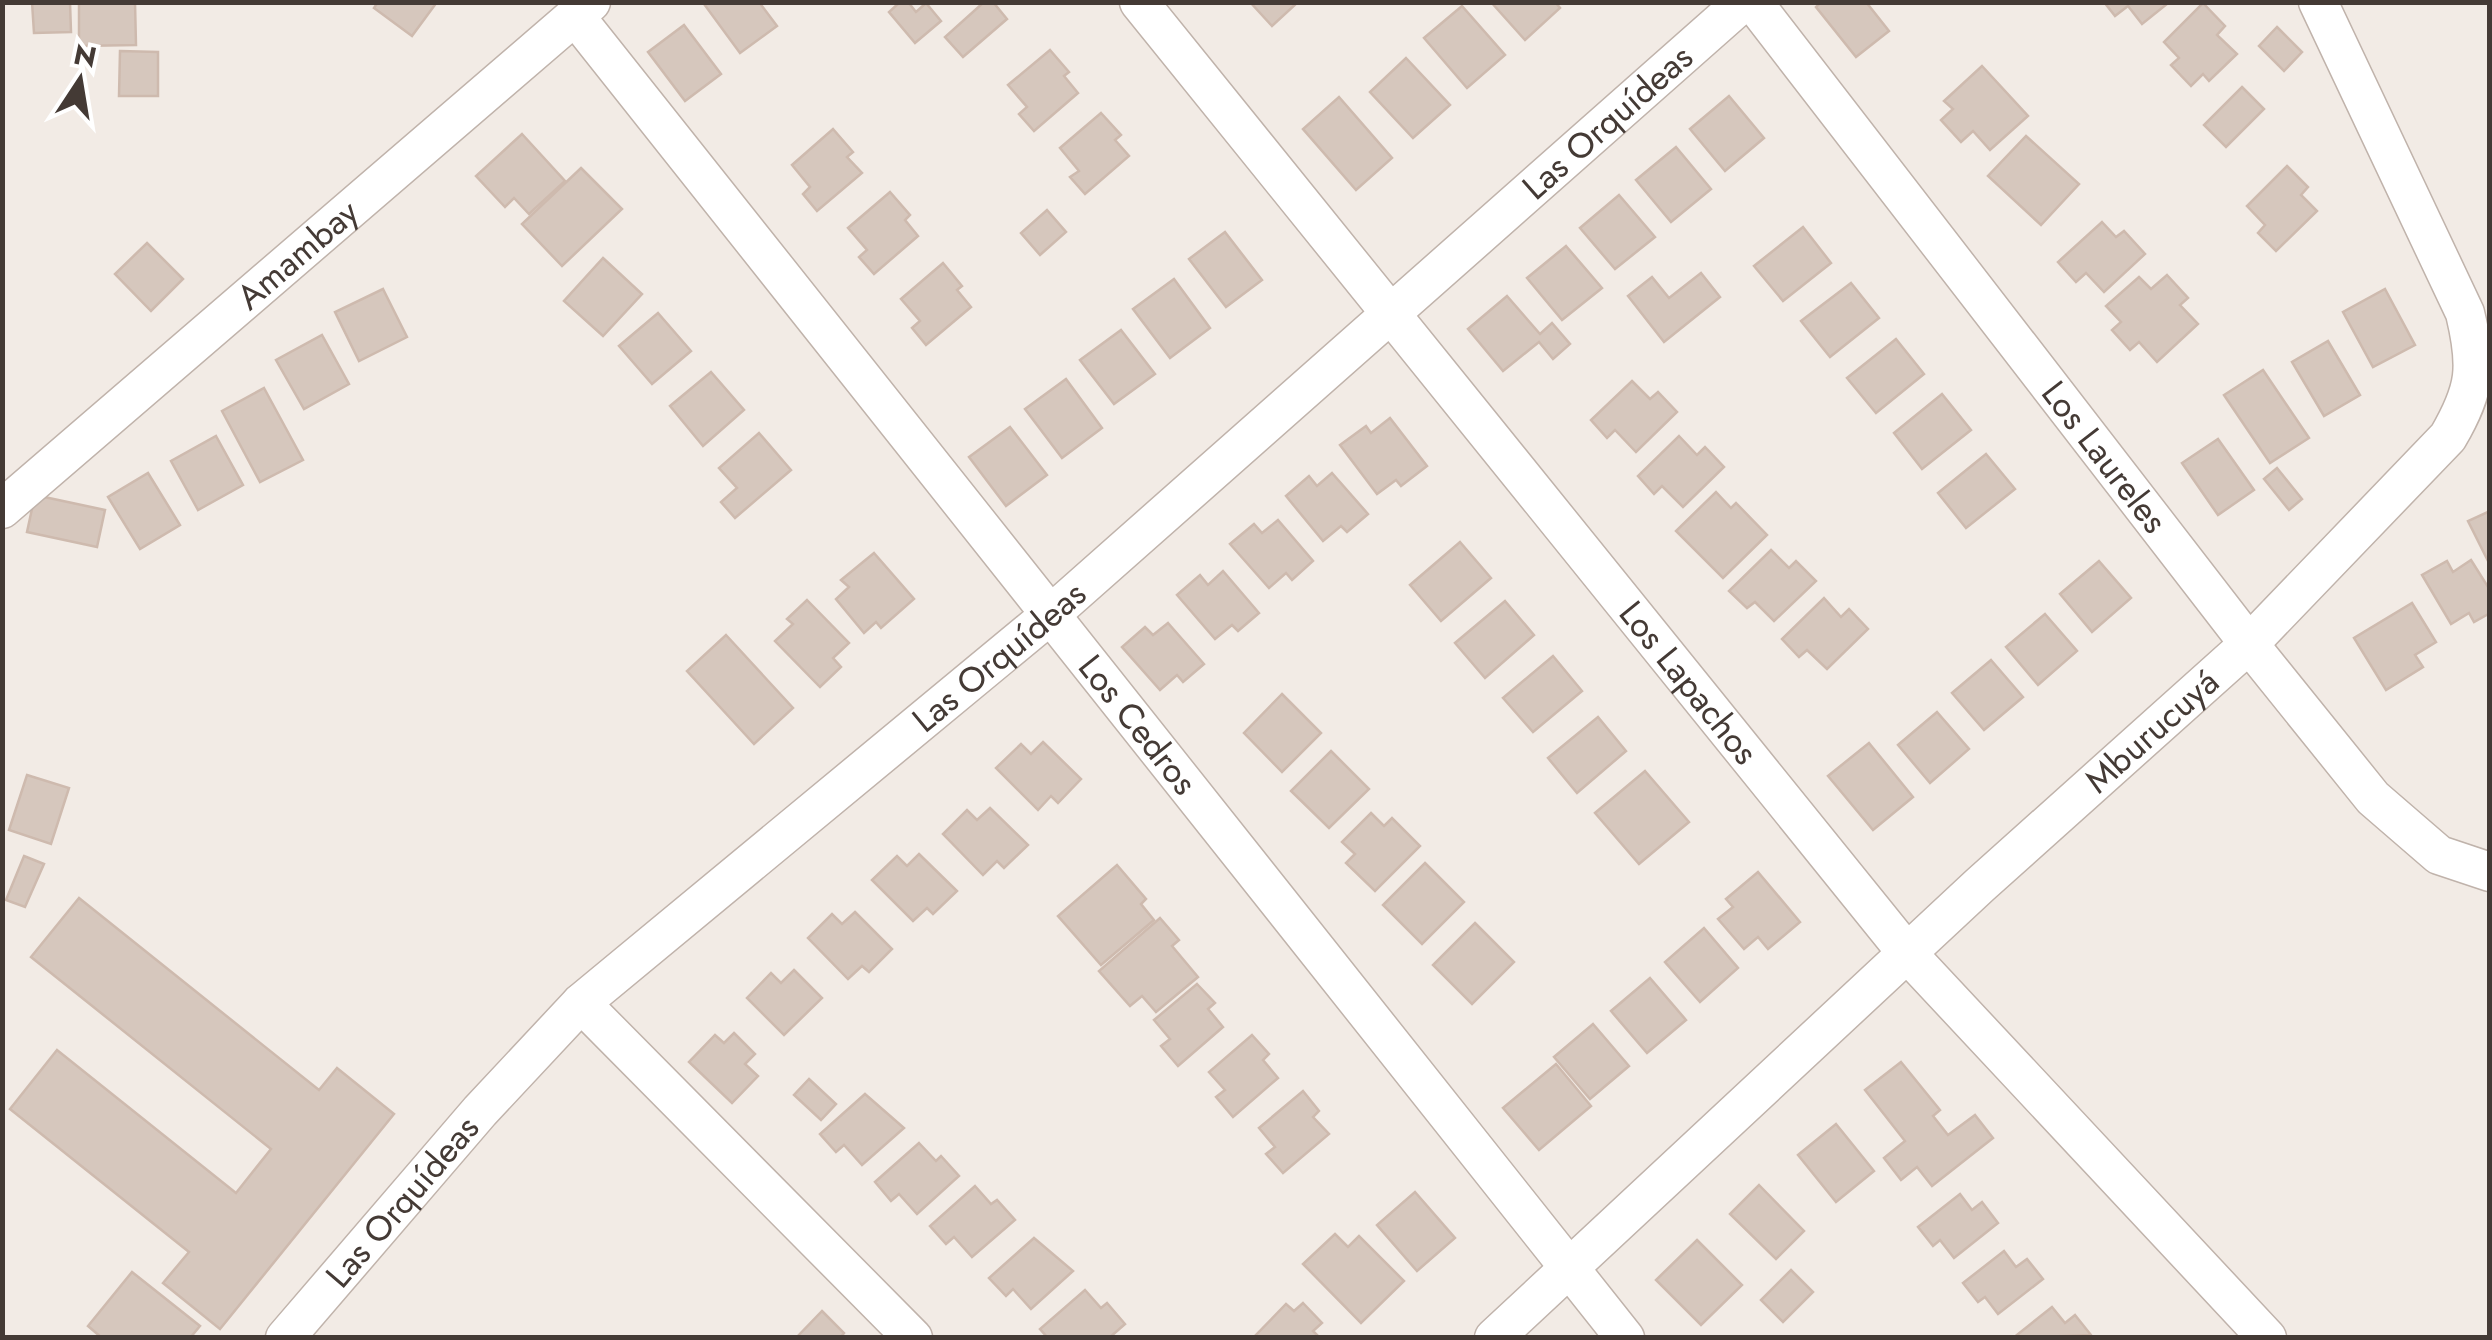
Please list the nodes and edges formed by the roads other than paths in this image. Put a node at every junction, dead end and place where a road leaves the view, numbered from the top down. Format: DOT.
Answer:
graph roads {
  1 [pos="1139,2"];
  2 [pos="1743,2"];
  3 [pos="1753,2"];
  4 [pos="2318,2"];
  5 [pos="583,9"];
  6 [pos="1387,313"];
  7 [pos="2,509"];
  8 [pos="1050,615"];
  9 [pos="2249,644"];
  10 [pos="2490,872"];
  11 [pos="1907,953"];
  12 [pos="581,1002"];
  13 [pos="1568,1269"];
  14 [pos="286,1338"];
  15 [pos="912,1338"];
  16 [pos="1494,1338"];
  17 [pos="1625,1338"];
  18 [pos="2267,1338"];
  1 -- 6 [label="street, Los Lapachos"];
  2 -- 6 [label="street, Las Orquídeas"];
  3 -- 9 [label="street, Los Laureles"];
  4 -- 9 [label="street, Mburucuyá"];
  5 -- 7 [label="street, Amambay"];
  5 -- 8 [label="street, Los Cedros"];
  6 -- 8 [label="street, Las Orquídeas"];
  6 -- 11 [label="street, Los Lapachos"];
  8 -- 12 [label="street, Las Orquídeas"];
  8 -- 13 [label="street, Los Cedros"];
  9 -- 10 [label="street, Los Laureles"];
  9 -- 11 [label="street, Mburucuyá"];
  11 -- 13 [label="street, Mburucuyá"];
  11 -- 18 [label="street, Los Lapachos"];
  12 -- 14 [label="street, Las Orquídeas"];
  12 -- 15 [label="street"];
  13 -- 16 [label="street, Mburucuyá"];
  13 -- 17 [label="street, Los Cedros"];
}
